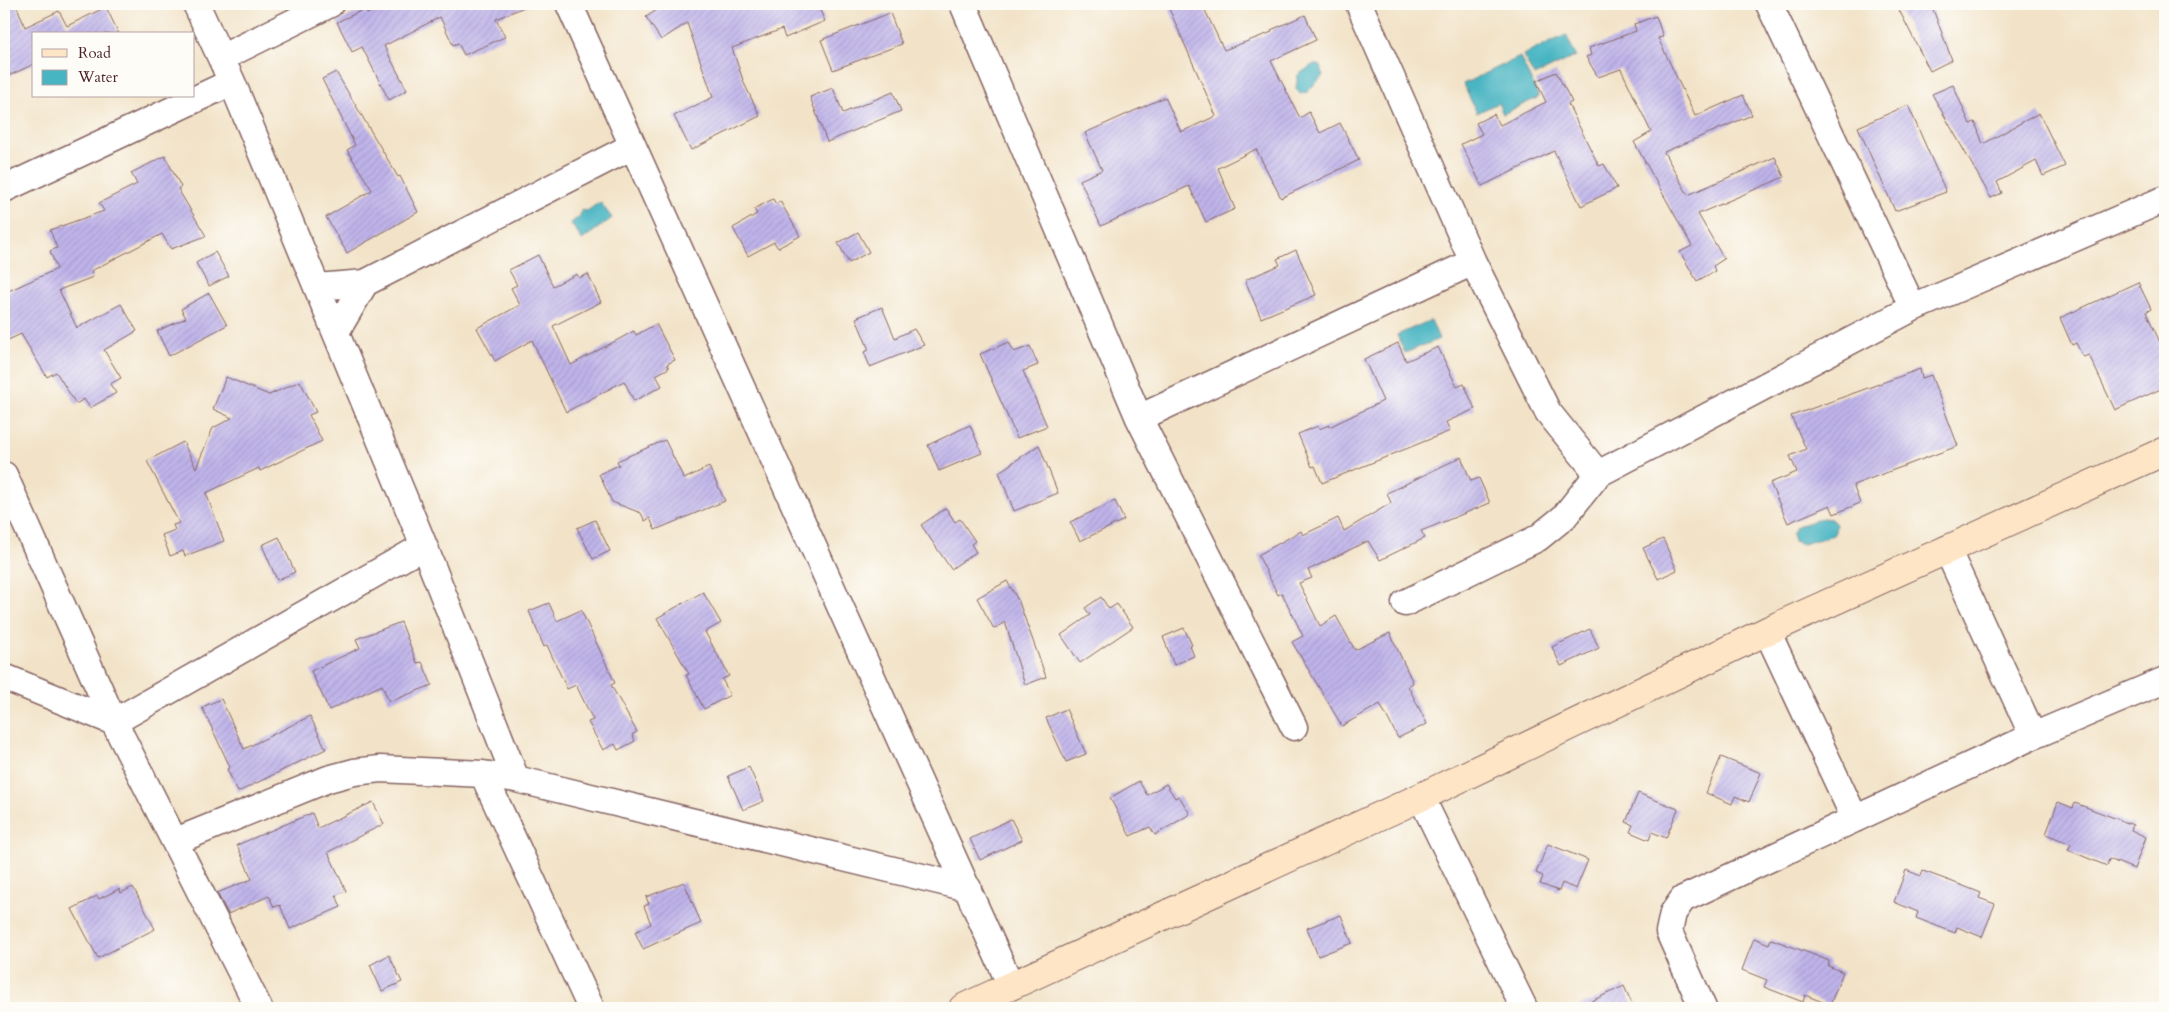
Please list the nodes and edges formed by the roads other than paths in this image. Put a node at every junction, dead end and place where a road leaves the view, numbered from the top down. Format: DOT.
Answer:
graph roads {
  1 [pos="196,4"];
  2 [pos="330,4"];
  3 [pos="569,4"];
  4 [pos="963,4"];
  5 [pos="1359,4"];
  6 [pos="1769,4"];
  7 [pos="221,58"];
  8 [pos="232,82"];
  9 [pos="634,146"];
  10 [pos="4,189"];
  11 [pos="2165,199"];
  12 [pos="1473,262"];
  13 [pos="365,283"];
  14 [pos="317,287"];
  15 [pos="1913,308"];
  16 [pos="336,332"];
  17 [pos="1139,418"];
  18 [pos="2165,451"];
  19 [pos="1598,474"];
  20 [pos="4,475"];
  21 [pos="424,546"];
  22 [pos="1947,549"];
  23 [pos="1405,603"];
  24 [pos="1767,632"];
  25 [pos="4,677"];
  26 [pos="2165,680"];
  27 [pos="114,722"];
  28 [pos="1294,727"];
  29 [pos="2033,736"];
  30 [pos="483,774"];
  31 [pos="516,779"];
  32 [pos="1421,796"];
  33 [pos="1855,819"];
  34 [pos="176,841"];
  35 [pos="968,888"];
  36 [pos="1011,986"];
  37 [pos="259,1008"];
  38 [pos="591,1008"];
  39 [pos="963,1008"];
  40 [pos="1524,1008"];
  41 [pos="1704,1008"];
  1 -- 7 [label="street"];
  2 -- 7 [label="street"];
  3 -- 9 [label="street"];
  4 -- 17 [label="street"];
  5 -- 12 [label="street"];
  6 -- 15 [label="street"];
  7 -- 8 [label="street"];
  8 -- 10 [label="street"];
  8 -- 14 [label="street"];
  9 -- 13 [label="street"];
  9 -- 35 [label="street"];
  11 -- 15 [label="street"];
  12 -- 17 [label="street"];
  12 -- 19 [label="street"];
  13 -- 14 [label="street"];
  13 -- 16 [label="street"];
  14 -- 16 [label="street"];
  15 -- 19 [label="street"];
  16 -- 21 [label="street"];
  17 -- 28 [label="street"];
  18 -- 22 [label="street"];
  19 -- 23 [label="street"];
  20 -- 27 [label="street"];
  21 -- 27 [label="street"];
  21 -- 31 [label="street"];
  22 -- 24 [label="street"];
  22 -- 29 [label="street"];
  24 -- 32 [label="street"];
  24 -- 33 [label="street"];
  25 -- 27 [label="street"];
  26 -- 29 [label="street"];
  27 -- 34 [label="street"];
  29 -- 33 [label="street"];
  30 -- 31 [label="street"];
  30 -- 34 [label="street"];
  30 -- 38 [label="street"];
  31 -- 35 [label="street"];
  32 -- 36 [label="street"];
  32 -- 40 [label="street"];
  33 -- 41 [label="street"];
  34 -- 37 [label="street"];
  35 -- 36 [label="street"];
  36 -- 39 [label="street"];
}
